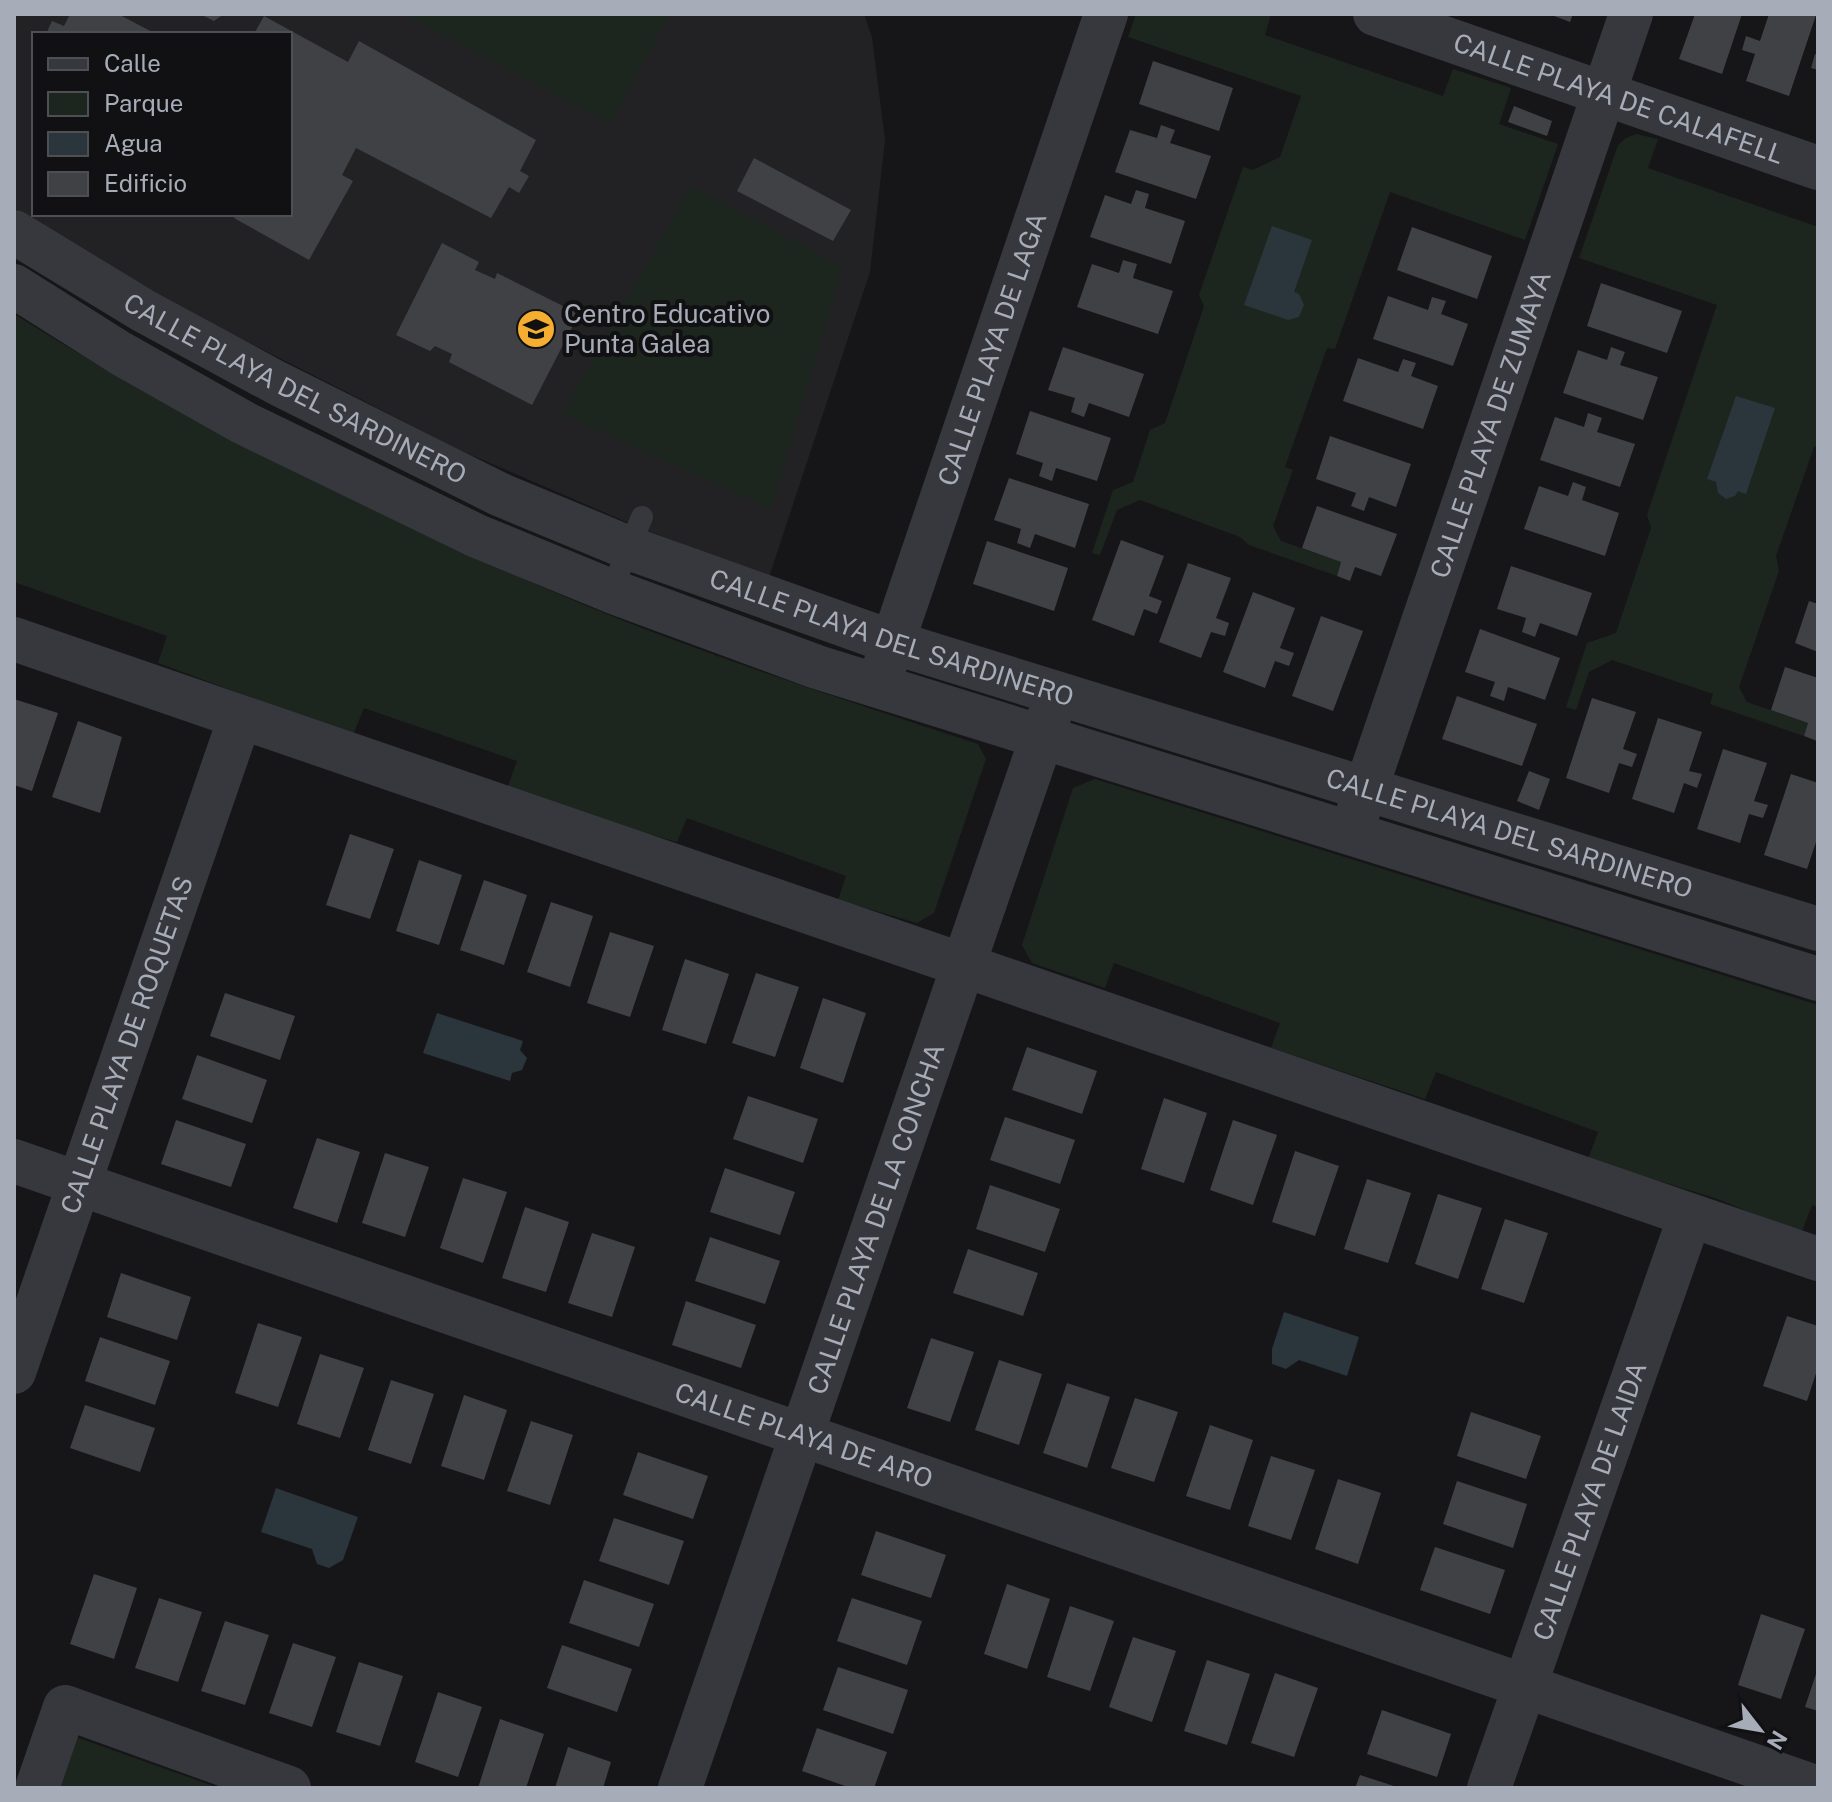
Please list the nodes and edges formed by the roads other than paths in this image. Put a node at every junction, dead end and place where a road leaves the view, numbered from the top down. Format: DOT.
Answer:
graph roads {
  1 [pos="1106,14"];
  2 [pos="1375,14"];
  3 [pos="1631,14"];
  4 [pos="1604,93"];
  5 [pos="1818,168"];
  6 [pos="14,232"];
  7 [pos="14,286"];
  8 [pos="635,532"];
  9 [pos="611,591"];
  10 [pos="14,639"];
  11 [pos="892,642"];
  12 [pos="878,686"];
  13 [pos="1057,694"];
  14 [pos="240,718"];
  15 [pos="1043,738"];
  16 [pos="1365,788"];
  17 [pos="1350,834"];
  18 [pos="1818,929"];
  19 [pos="965,967"];
  20 [pos="1818,979"];
  21 [pos="14,1161"];
  22 [pos="81,1184"];
  23 [pos="1690,1216"];
  24 [pos="1818,1259"];
  25 [pos="14,1372"];
  26 [pos="803,1435"];
  27 [pos="1525,1686"];
  28 [pos="37,1788"];
  29 [pos="289,1788"];
  30 [pos="680,1788"];
  31 [pos="1489,1788"];
  32 [pos="1818,1788"];
  1 -- 11 [label="street, CALLE PLAYA DE LAGA"];
  2 -- 4 [label="street, CALLE PLAYA DE CALAFELL"];
  3 -- 4 [label="street, CALLE PLAYA DE ZUMAYA"];
  4 -- 5 [label="street, CALLE PLAYA DE CALAFELL"];
  4 -- 16 [label="street, CALLE PLAYA DE ZUMAYA"];
  6 -- 8 [label="street, CALLE PLAYA DEL SARDINERO"];
  7 -- 9 [label="street, CALLE PLAYA DEL SARDINERO"];
  8 -- 9 [label="lane"];
  8 -- 11 [label="street, CALLE PLAYA DEL SARDINERO"];
  9 -- 12 [label="street, CALLE PLAYA DEL SARDINERO"];
  10 -- 14 [label="street"];
  11 -- 12 [label="street, CALLE PLAYA DE LAGA"];
  11 -- 13 [label="street, CALLE PLAYA DEL SARDINERO"];
  12 -- 15 [label="street, CALLE PLAYA DEL SARDINERO"];
  13 -- 15 [label="street, CALLE PLAYA DE LA CONCHA"];
  13 -- 16 [label="street, CALLE PLAYA DEL SARDINERO"];
  14 -- 19 [label="street"];
  14 -- 22 [label="street, CALLE PLAYA DE ROQUETAS"];
  15 -- 17 [label="street, CALLE PLAYA DEL SARDINERO"];
  15 -- 19 [label="street, CALLE PLAYA DE LA CONCHA"];
  16 -- 17 [label="street, CALLE PLAYA DE ZUMAYA"];
  16 -- 18 [label="street, CALLE PLAYA DEL SARDINERO"];
  17 -- 20 [label="street, CALLE PLAYA DEL SARDINERO"];
  19 -- 23 [label="street"];
  19 -- 26 [label="street, CALLE PLAYA DE LA CONCHA"];
  21 -- 22 [label="street, CALLE PLAYA DE ARO"];
  22 -- 25 [label="street, CALLE PLAYA DE ROQUETAS"];
  22 -- 26 [label="street, CALLE PLAYA DE ARO"];
  23 -- 24 [label="street"];
  23 -- 27 [label="street, CALLE PLAYA DE LAIDA"];
  26 -- 27 [label="street, CALLE PLAYA DE ARO"];
  26 -- 30 [label="street, CALLE PLAYA DE LA CONCHA"];
  27 -- 31 [label="street, CALLE PLAYA DE LAIDA"];
  27 -- 32 [label="street, CALLE PLAYA DE ARO"];
  28 -- 29 [label="street"];
}
